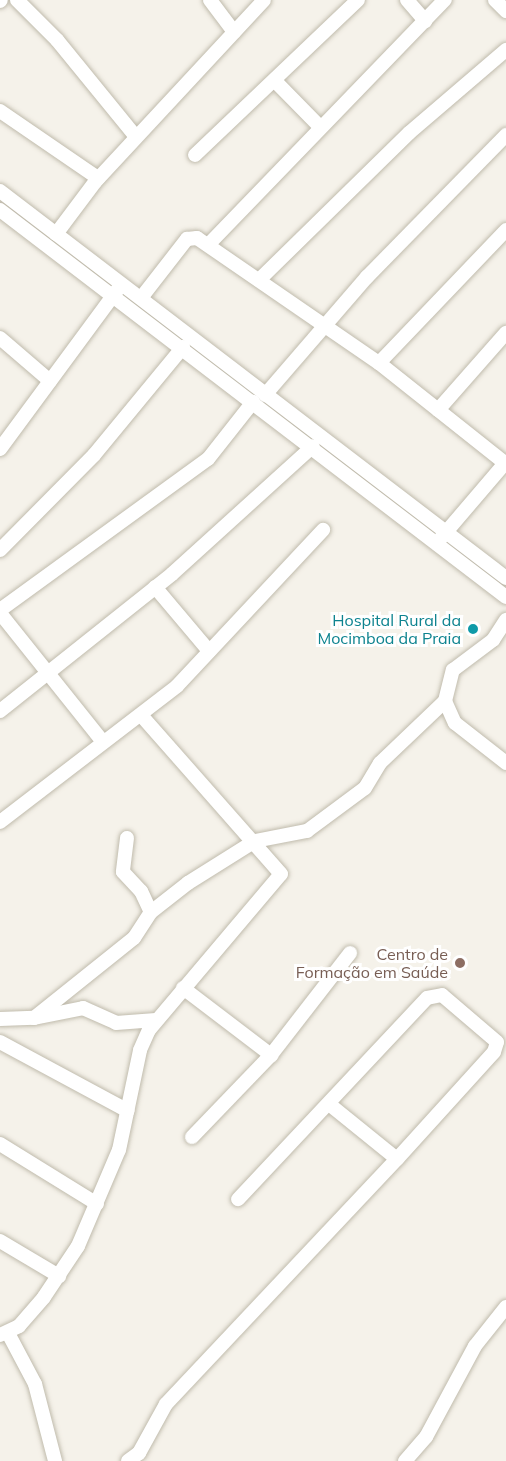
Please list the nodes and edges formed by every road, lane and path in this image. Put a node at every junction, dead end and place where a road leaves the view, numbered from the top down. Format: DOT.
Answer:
graph roads {
  1 [pos="17,0"];
  2 [pos="210,0"];
  3 [pos="264,0"];
  4 [pos="358,0"];
  5 [pos="407,0"];
  6 [pos="446,0"];
  7 [pos="495,0"];
  8 [pos="506,11"];
  9 [pos="425,21"];
  10 [pos="234,32"];
  11 [pos="506,50"];
  12 [pos="275,81"];
  13 [pos="0,111"];
  14 [pos="320,127"];
  15 [pos="506,135"];
  16 [pos="136,137"];
  17 [pos="195,155"];
  18 [pos="98,178"];
  19 [pos="0,191"];
  20 [pos="0,210"];
  21 [pos="506,230"];
  22 [pos="56,234"];
  23 [pos="208,245"];
  24 [pos="259,280"];
  25 [pos="123,284"];
  26 [pos="114,296"];
  27 [pos="141,298"];
  28 [pos="326,326"];
  29 [pos="506,333"];
  30 [pos="0,338"];
  31 [pos="183,347"];
  32 [pos="379,363"];
  33 [pos="50,381"];
  34 [pos="259,398"];
  35 [pos="438,410"];
  36 [pos="313,446"];
  37 [pos="0,449"];
  38 [pos="506,463"];
  39 [pos="323,530"];
  40 [pos="441,538"];
  41 [pos="0,550"];
  42 [pos="506,578"];
  43 [pos="155,587"];
  44 [pos="505,595"];
  45 [pos="0,611"];
  46 [pos="506,620"];
  47 [pos="209,651"];
  48 [pos="47,672"];
  49 [pos="445,701"];
  50 [pos="0,711"];
  51 [pos="141,715"];
  52 [pos="103,742"];
  53 [pos="506,763"];
  54 [pos="0,822"];
  55 [pos="127,838"];
  56 [pos="255,841"];
  57 [pos="152,912"];
  58 [pos="350,952"];
  59 [pos="183,988"];
  60 [pos="34,1018"];
  61 [pos="0,1019"];
  62 [pos="156,1020"];
  63 [pos="0,1042"];
  64 [pos="271,1055"];
  65 [pos="329,1104"];
  66 [pos="128,1111"];
  67 [pos="192,1137"];
  68 [pos="0,1144"];
  69 [pos="397,1159"];
  70 [pos="238,1199"];
  71 [pos="97,1204"];
  72 [pos="0,1240"];
  73 [pos="59,1276"];
  74 [pos="506,1307"];
  75 [pos="4,1334"];
  76 [pos="55,1461"];
  77 [pos="128,1461"];
  78 [pos="405,1461"];
  1 -- 16 [label="street"];
  2 -- 10 [label="street"];
  3 -- 10 [label="street"];
  4 -- 12 [label="street"];
  5 -- 9 [label="street"];
  6 -- 9 [label="street"];
  7 -- 8 [label="street"];
  9 -- 14 [label="street"];
  10 -- 16 [label="street"];
  11 -- 24 [label="street"];
  12 -- 14 [label="street"];
  12 -- 17 [label="street"];
  13 -- 18 [label="street"];
  14 -- 23 [label="street"];
  15 -- 28 [label="street"];
  16 -- 18 [label="street"];
  18 -- 22 [label="street"];
  19 -- 22 [label="street"];
  20 -- 26 [label="street"];
  21 -- 32 [label="street"];
  22 -- 25 [label="street"];
  23 -- 24 [label="street"];
  23 -- 27 [label="street"];
  24 -- 28 [label="street"];
  25 -- 26 [label="street"];
  25 -- 27 [label="street"];
  26 -- 31 [label="street"];
  26 -- 33 [label="street"];
  27 -- 34 [label="street"];
  28 -- 32 [label="street"];
  28 -- 34 [label="street"];
  29 -- 35 [label="street"];
  30 -- 33 [label="street"];
  31 -- 34 [label="street"];
  31 -- 41 [label="street"];
  32 -- 35 [label="street"];
  33 -- 37 [label="street"];
  34 -- 36 [label="street"];
  34 -- 40 [label="street"];
  34 -- 45 [label="street"];
  35 -- 38 [label="street"];
  36 -- 40 [label="street"];
  36 -- 43 [label="street"];
  38 -- 40 [label="street"];
  39 -- 47 [label="street"];
  40 -- 42 [label="street"];
  40 -- 44 [label="street"];
  43 -- 47 [label="street"];
  43 -- 48 [label="street"];
  45 -- 48 [label="street"];
  46 -- 49 [label="street"];
  47 -- 51 [label="street"];
  48 -- 50 [label="street"];
  48 -- 52 [label="street"];
  49 -- 53 [label="street"];
  49 -- 56 [label="street"];
  51 -- 52 [label="street"];
  51 -- 56 [label="street"];
  52 -- 54 [label="street"];
  55 -- 57 [label="street"];
  56 -- 57 [label="street"];
  56 -- 59 [label="street"];
  57 -- 60 [label="street"];
  58 -- 64 [label="street"];
  59 -- 62 [label="street"];
  59 -- 64 [label="street"];
  60 -- 61 [label="street"];
  60 -- 62 [label="street"];
  62 -- 66 [label="street"];
  63 -- 66 [label="street"];
  64 -- 67 [label="street"];
  65 -- 69 [label="street"];
  65 -- 69 [label="street"];
  65 -- 70 [label="street"];
  66 -- 71 [label="street"];
  68 -- 71 [label="street"];
  69 -- 77 [label="street"];
  71 -- 73 [label="street"];
  72 -- 73 [label="street"];
  73 -- 75 [label="street"];
  74 -- 78 [label="street"];
  75 -- 76 [label="street"];
}
